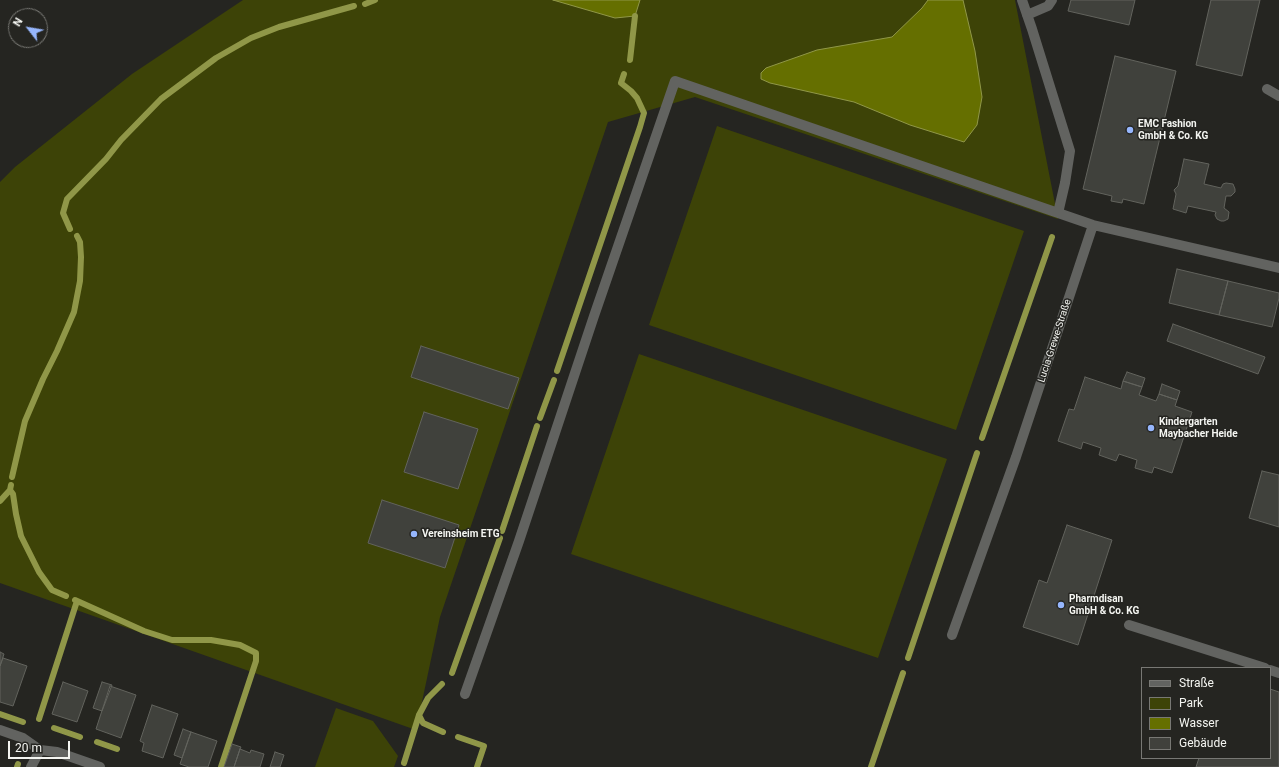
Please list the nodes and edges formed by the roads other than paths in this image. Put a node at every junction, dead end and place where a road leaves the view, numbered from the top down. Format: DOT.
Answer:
graph roads {
  1 [pos="1022,0"];
  2 [pos="1052,0"];
  3 [pos="1027,15"];
  4 [pos="1267,88"];
  5 [pos="1279,96"];
  6 [pos="1058,214"];
  7 [pos="1093,226"];
  8 [pos="1279,268"];
  9 [pos="1130,625"];
  10 [pos="952,636"];
  11 [pos="1262,667"];
  12 [pos="465,694"];
  13 [pos="0,730"];
  14 [pos="40,750"];
  15 [pos="31,767"];
  16 [pos="100,767"];
  1 -- 3 [label="street"];
  2 -- 3 [label="street"];
  3 -- 6 [label="street"];
  4 -- 5 [label="street"];
  6 -- 7 [label="street"];
  6 -- 12 [label="street"];
  7 -- 8 [label="street"];
  7 -- 10 [label="street, Lucia-Grewe-Straße"];
  9 -- 11 [label="street"];
  13 -- 14 [label="street"];
  14 -- 15 [label="street"];
  14 -- 16 [label="street"];
}
